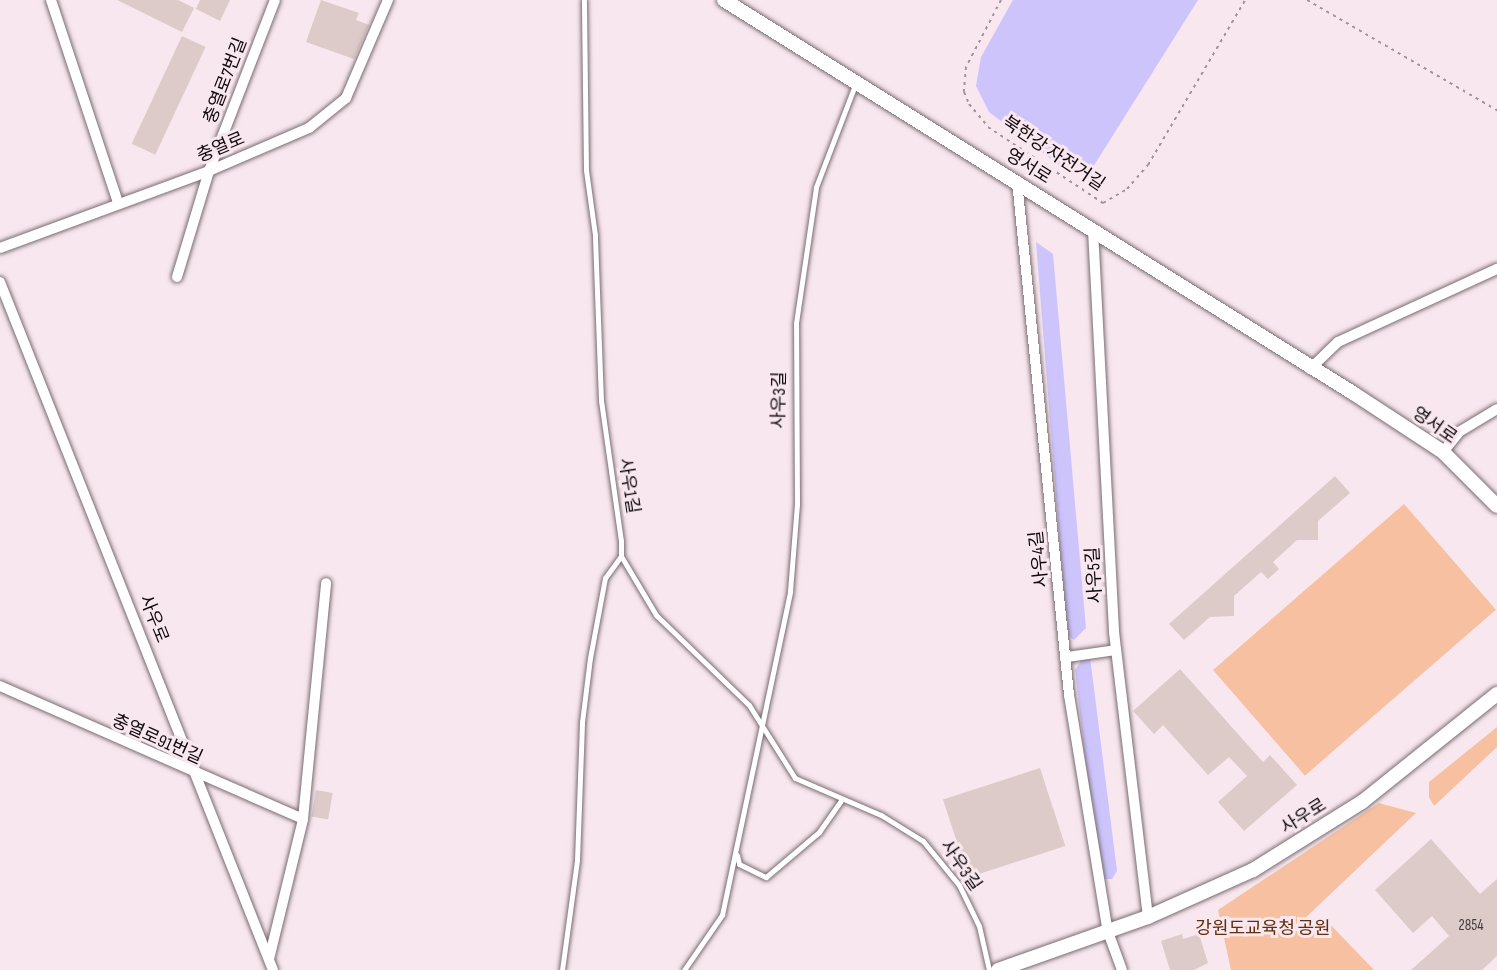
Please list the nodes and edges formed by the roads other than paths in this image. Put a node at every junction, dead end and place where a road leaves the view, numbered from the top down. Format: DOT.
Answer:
graph roads {
  1 [pos="51,0"];
  2 [pos="275,0"];
  3 [pos="388,0"];
  4 [pos="584,0"];
  5 [pos="724,0"];
  6 [pos="856,82"];
  7 [pos="209,171"];
  8 [pos="1017,181"];
  9 [pos="118,203"];
  10 [pos="1094,230"];
  11 [pos="0,249"];
  12 [pos="1497,269"];
  13 [pos="177,277"];
  14 [pos="0,282"];
  15 [pos="1310,369"];
  16 [pos="1497,409"];
  17 [pos="1443,452"];
  18 [pos="1497,506"];
  19 [pos="621,556"];
  20 [pos="326,583"];
  21 [pos="1116,650"];
  22 [pos="1067,657"];
  23 [pos="0,686"];
  24 [pos="1497,694"];
  25 [pos="760,724"];
  26 [pos="196,776"];
  27 [pos="841,800"];
  28 [pos="303,819"];
  29 [pos="737,854"];
  30 [pos="1148,917"];
  31 [pos="1107,932"];
  32 [pos="271,965"];
  33 [pos="562,970"];
  34 [pos="684,970"];
  35 [pos="989,970"];
  36 [pos="998,970"];
  37 [pos="1122,970"];
  1 -- 9 [label="street"];
  2 -- 7 [label="street, 충열로7번길"];
  3 -- 7 [label="street, 충열로"];
  4 -- 19 [label="lane, 사우1길"];
  5 -- 6 [label="street, 영서로"];
  6 -- 8 [label="street, 영서로"];
  6 -- 25 [label="lane, 사우3길"];
  7 -- 9 [label="street, 충열로"];
  7 -- 13 [label="street, 충열로7번길"];
  8 -- 10 [label="street, 영서로"];
  8 -- 22 [label="street, 사우4길"];
  9 -- 11 [label="street, 충열로"];
  10 -- 15 [label="street, 영서로"];
  10 -- 21 [label="street, 사우5길"];
  12 -- 15 [label="street"];
  14 -- 26 [label="street, 사우로"];
  15 -- 17 [label="street, 영서로"];
  16 -- 17 [label="street"];
  17 -- 18 [label="street, 영서로"];
  19 -- 25 [label="lane"];
  19 -- 33 [label="lane"];
  20 -- 28 [label="street"];
  21 -- 22 [label="street"];
  21 -- 30 [label="street, 사우5길"];
  22 -- 31 [label="street, 사우4길"];
  23 -- 26 [label="street, 충열로91번길"];
  24 -- 30 [label="street, 사우로"];
  25 -- 27 [label="lane, 사우3길"];
  25 -- 29 [label="lane, 사우3길"];
  26 -- 28 [label="street, 충열로91번길"];
  26 -- 32 [label="street, 사우로"];
  27 -- 29 [label="lane"];
  27 -- 35 [label="lane, 사우3길"];
  28 -- 32 [label="street"];
  29 -- 34 [label="lane, 사우3길"];
  30 -- 31 [label="street, 사우로"];
  31 -- 36 [label="street, 사우로"];
  31 -- 37 [label="street"];
}
